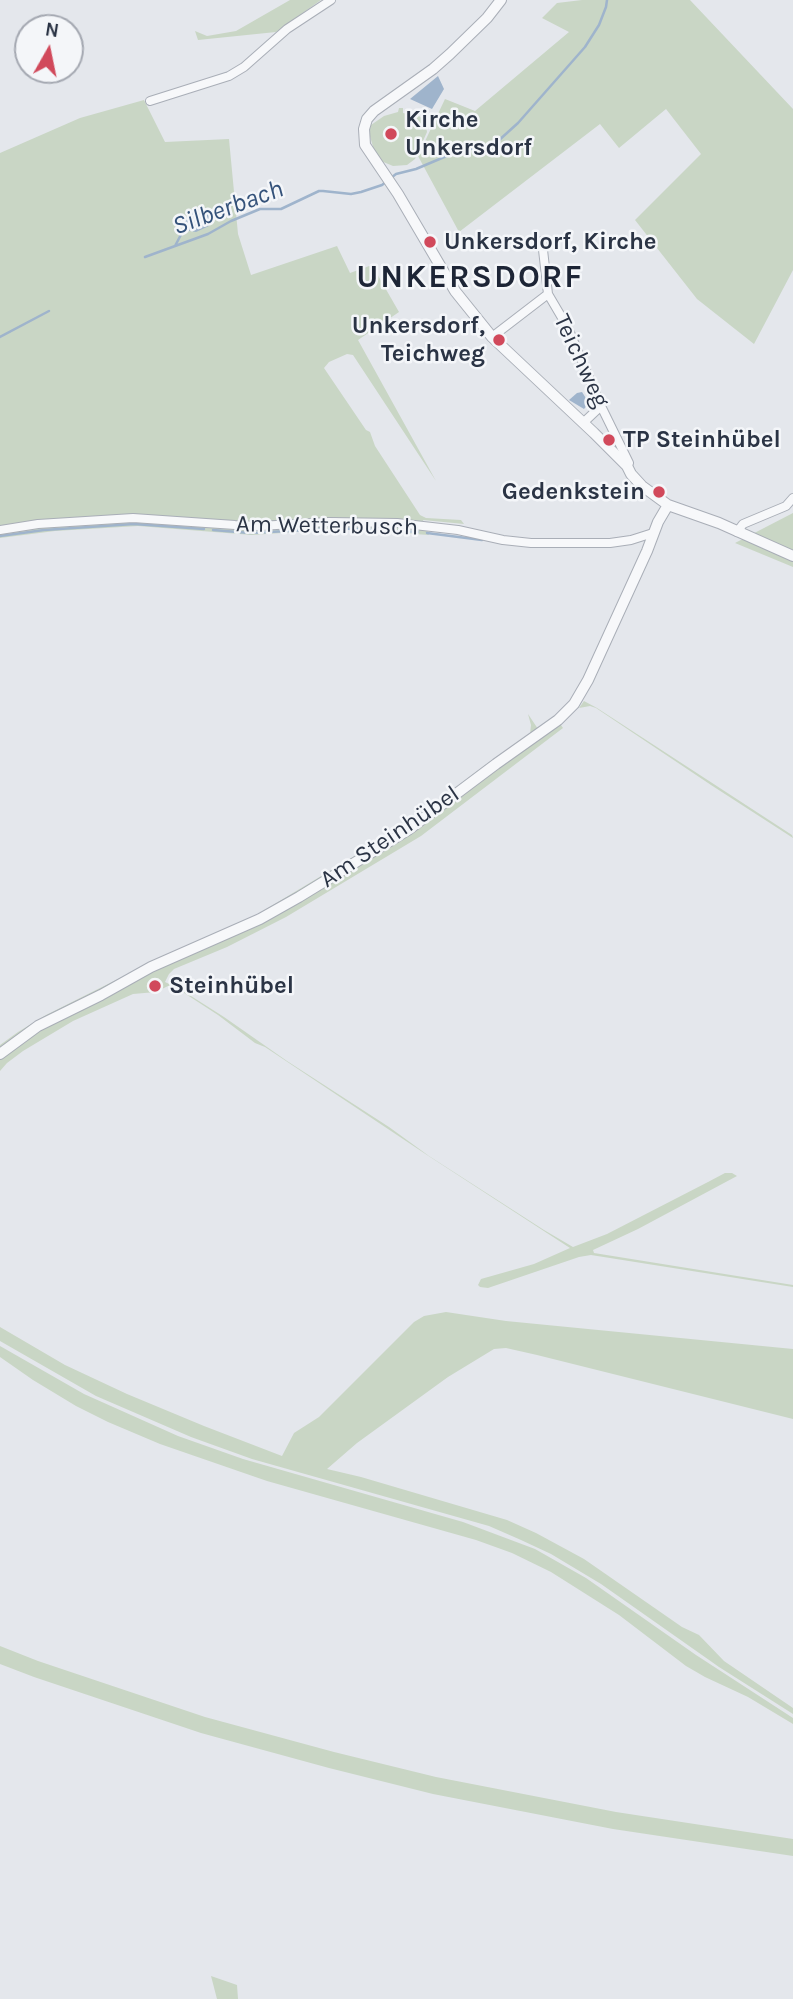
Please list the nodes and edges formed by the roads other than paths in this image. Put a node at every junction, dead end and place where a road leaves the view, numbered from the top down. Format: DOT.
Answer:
graph roads {
  1 [pos="331,0"];
  2 [pos="501,0"];
  3 [pos="149,101"];
  4 [pos="542,241"];
  5 [pos="548,294"];
  6 [pos="492,337"];
  7 [pos="601,406"];
  8 [pos="583,423"];
  9 [pos="627,466"];
  10 [pos="793,498"];
  11 [pos="668,505"];
  12 [pos="0,530"];
  13 [pos="653,533"];
  14 [pos="742,534"];
  15 [pos="793,556"];
  16 [pos="0,1054"];
  1 -- 3 [label="street"];
  2 -- 6 [label="street"];
  4 -- 5 [label="street, Teichweg"];
  5 -- 6 [label="street, Teichweg"];
  5 -- 7 [label="street, Teichweg"];
  6 -- 8 [label="street"];
  7 -- 8 [label="street"];
  7 -- 9 [label="street, Teichweg"];
  8 -- 9 [label="street"];
  9 -- 11 [label="street"];
  10 -- 14 [label="street"];
  11 -- 13 [label="street, Am Steinhübel"];
  11 -- 14 [label="street"];
  12 -- 13 [label="street, Am Wetterbusch"];
  13 -- 16 [label="street, Am Steinhübel"];
  14 -- 15 [label="street"];
}
